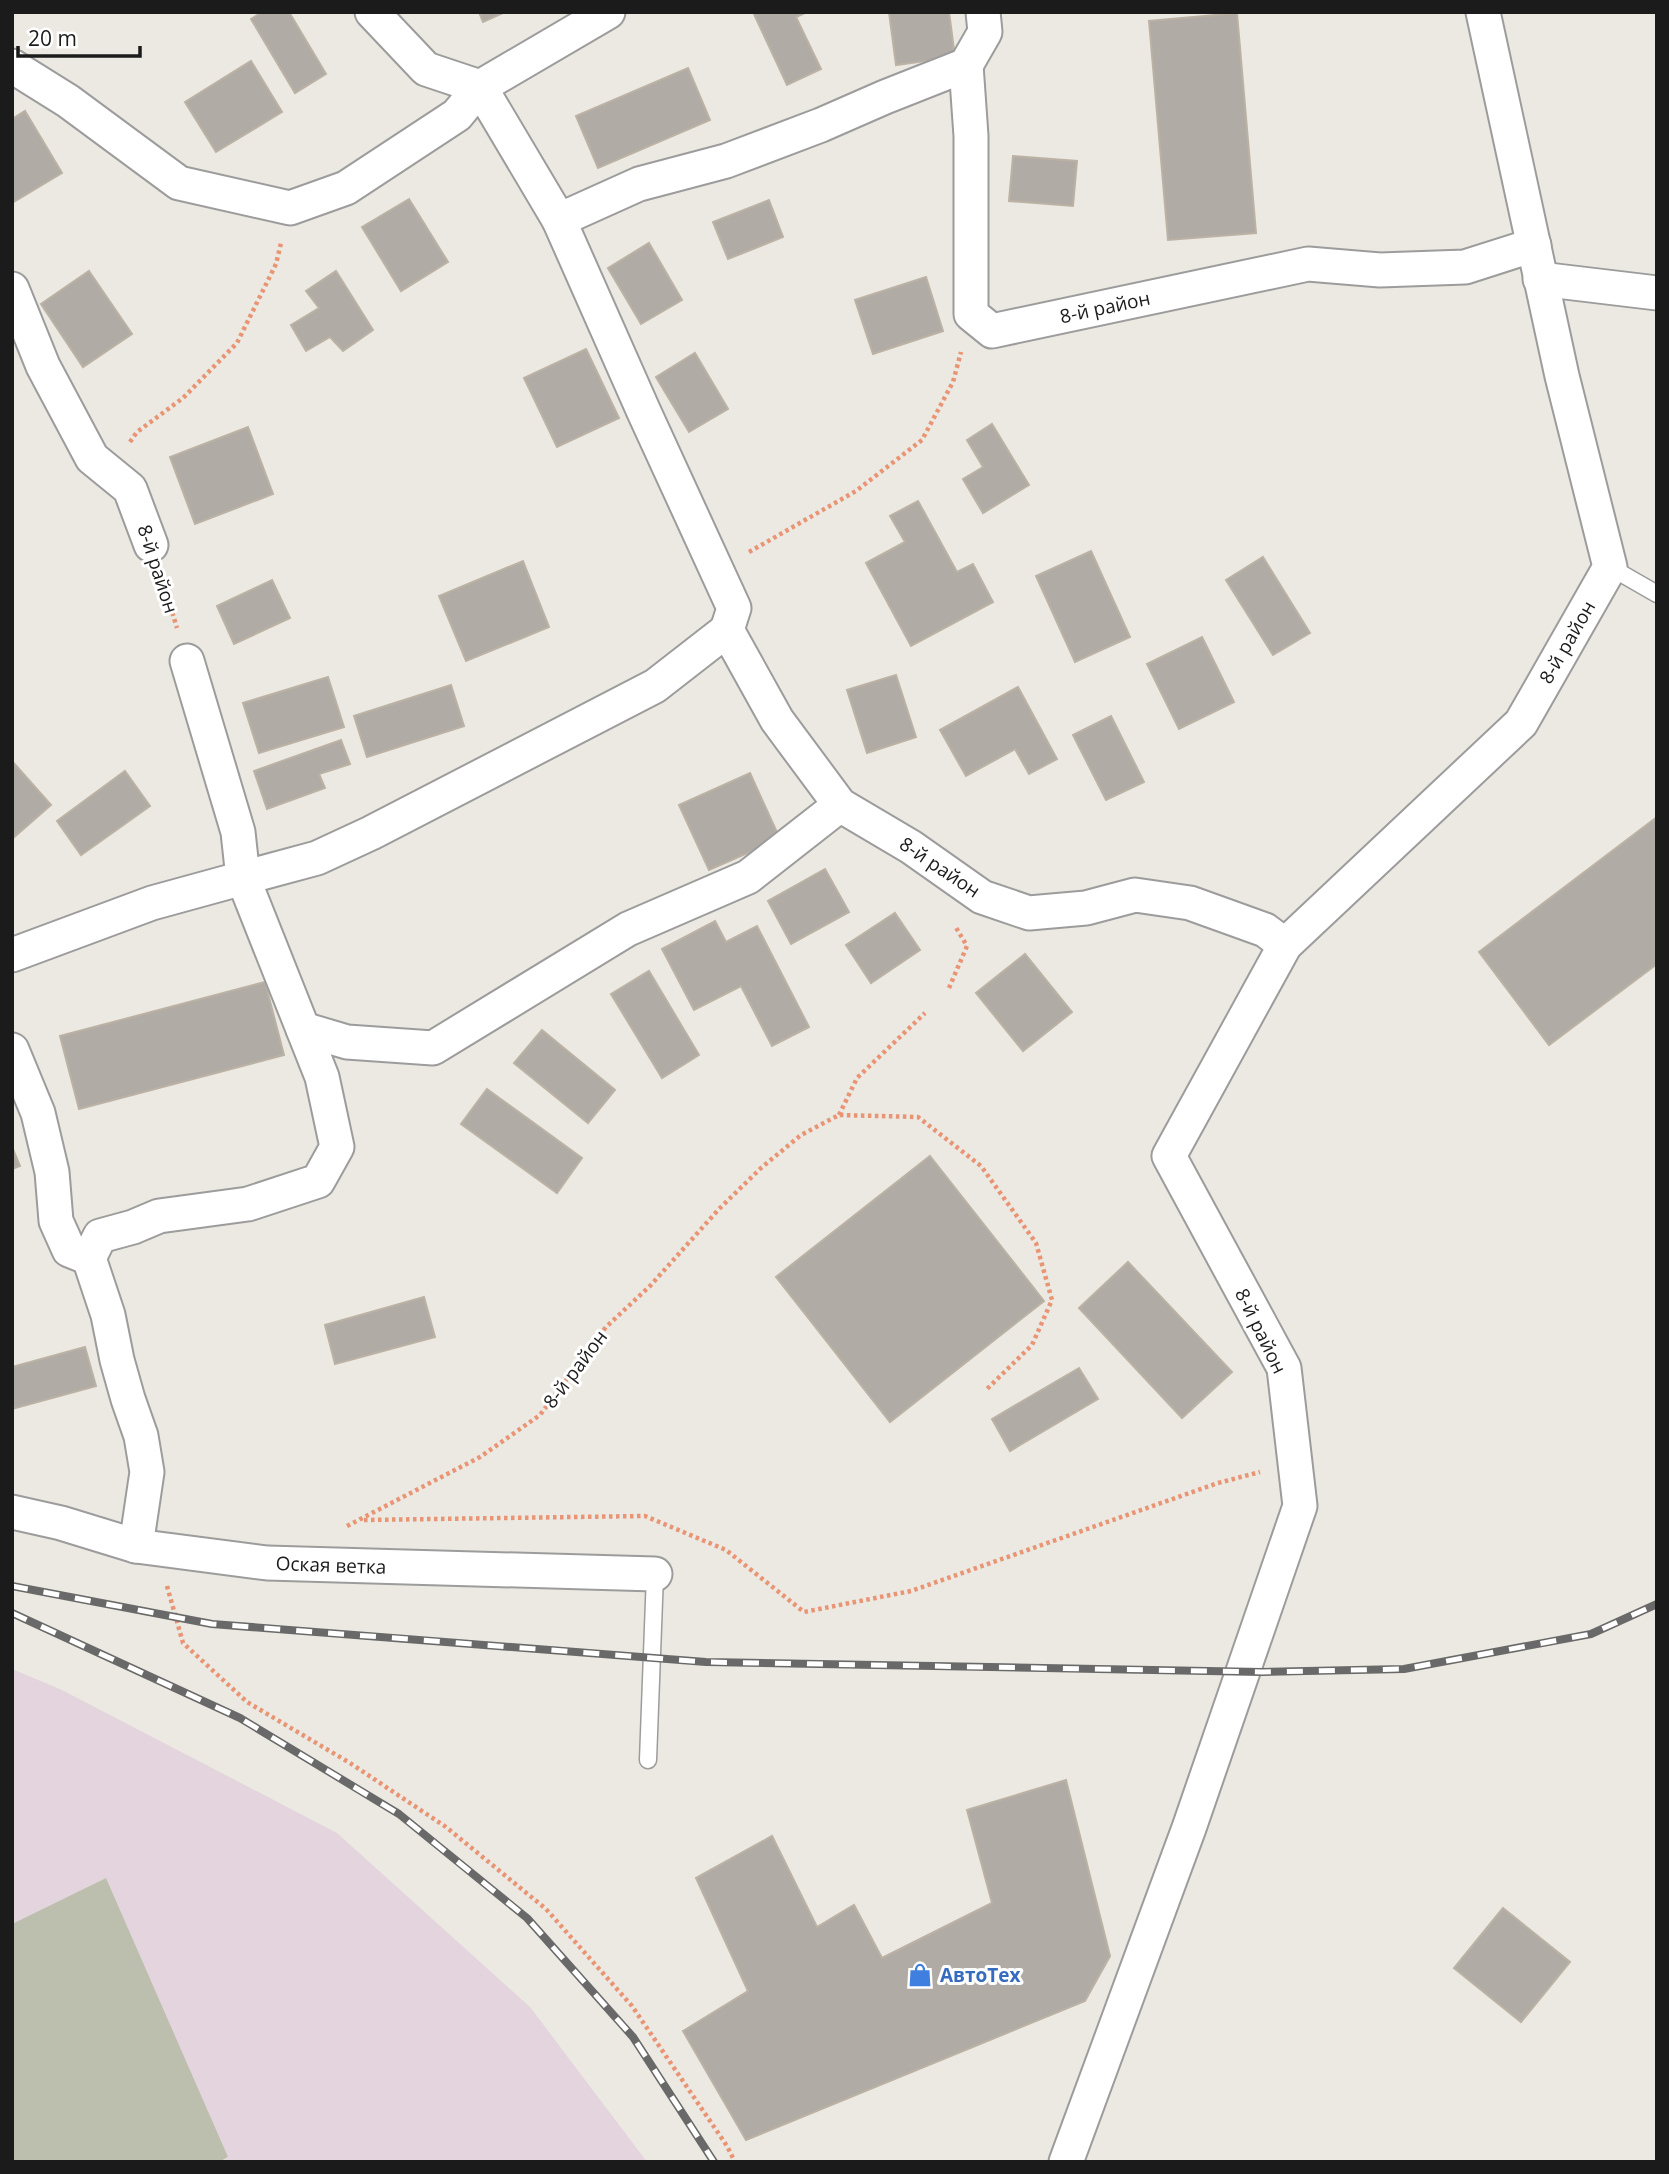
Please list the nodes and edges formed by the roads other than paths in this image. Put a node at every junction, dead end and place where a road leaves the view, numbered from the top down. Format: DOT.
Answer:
graph roads {
  1 [pos="372,12"];
  2 [pos="608,12"];
  3 [pos="984,12"];
  4 [pos="1483,12"];
  5 [pos="966,65"];
  6 [pos="12,66"];
  7 [pos="480,88"];
  8 [pos="559,220"];
  9 [pos="1534,245"];
  10 [pos="1541,279"];
  11 [pos="12,289"];
  12 [pos="1657,293"];
  13 [pos="151,545"];
  14 [pos="1610,567"];
  15 [pos="1657,594"];
  16 [pos="727,630"];
  17 [pos="187,660"];
  18 [pos="840,805"];
  19 [pos="243,878"];
  20 [pos="1285,945"];
  21 [pos="12,955"];
  22 [pos="303,1029"];
  23 [pos="12,1050"];
  24 [pos="89,1258"];
  25 [pos="12,1512"];
  26 [pos="146,1547"];
  27 [pos="654,1574"];
  28 [pos="648,1760"];
  29 [pos="1066,2162"];
  1 -- 7 [label="street"];
  2 -- 7 [label="street"];
  3 -- 5 [label="street"];
  4 -- 9 [label="street"];
  5 -- 8 [label="street"];
  5 -- 9 [label="street, 8-й район"];
  6 -- 7 [label="street"];
  7 -- 8 [label="street"];
  8 -- 16 [label="street"];
  9 -- 10 [label="street"];
  10 -- 12 [label="street"];
  10 -- 14 [label="street"];
  11 -- 13 [label="street, 8-й район"];
  14 -- 15 [label="lane"];
  14 -- 20 [label="street, 8-й район"];
  16 -- 18 [label="street, 8-й район"];
  16 -- 19 [label="street"];
  17 -- 19 [label="street"];
  18 -- 20 [label="street, 8-й район"];
  18 -- 22 [label="street"];
  19 -- 21 [label="street"];
  19 -- 22 [label="street"];
  20 -- 29 [label="street, 8-й район"];
  22 -- 24 [label="street"];
  23 -- 24 [label="street"];
  24 -- 26 [label="street"];
  25 -- 26 [label="street, Оская ветка"];
  26 -- 27 [label="street, Оская ветка"];
  27 -- 28 [label="lane"];
}
